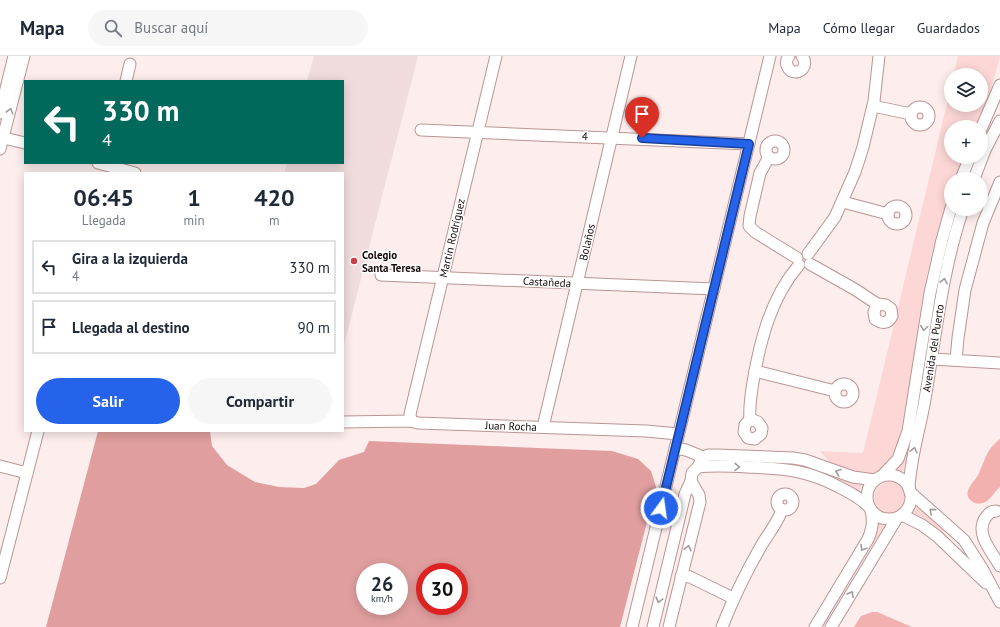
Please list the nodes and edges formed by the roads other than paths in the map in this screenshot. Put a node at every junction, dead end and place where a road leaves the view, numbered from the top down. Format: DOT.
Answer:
graph roads {
  1 [pos="14,56"];
  2 [pos="24,56"];
  3 [pos="496,56"];
  4 [pos="631,56"];
  5 [pos="770,56"];
  6 [pos="789,56"];
  7 [pos="803,56"];
  8 [pos="879,56"];
  9 [pos="130,64"];
  10 [pos="126,80"];
  11 [pos="1000,87"];
  12 [pos="1000,103"];
  13 [pos="873,106"];
  14 [pos="0,113"];
  15 [pos="911,114"];
  16 [pos="1000,116"];
  17 [pos="985,120"];
  18 [pos="1000,121"];
  19 [pos="421,130"];
  20 [pos="477,131"];
  21 [pos="1,137"];
  22 [pos="612,137"];
  23 [pos="24,143"];
  24 [pos="749,144"];
  25 [pos="0,149"];
  26 [pos="769,157"];
  27 [pos="103,166"];
  28 [pos="130,172"];
  29 [pos="977,172"];
  30 [pos="1000,182"];
  31 [pos="843,202"];
  32 [pos="888,214"];
  33 [pos="949,216"];
  34 [pos="961,216"];
  35 [pos="803,260"];
  36 [pos="381,275"];
  37 [pos="443,277"];
  38 [pos="577,284"];
  39 [pos="714,289"];
  40 [pos="877,304"];
  41 [pos="932,359"];
  42 [pos="956,360"];
  43 [pos="1000,363"];
  44 [pos="755,371"];
  45 [pos="835,391"];
  46 [pos="750,419"];
  47 [pos="411,421"];
  48 [pos="344,422"];
  49 [pos="543,427"];
  50 [pos="38,432"];
  51 [pos="678,434"];
  52 [pos="675,448"];
  53 [pos="792,458"];
  54 [pos="701,462"];
  55 [pos="0,466"];
  56 [pos="791,470"];
  57 [pos="27,473"];
  58 [pos="879,478"];
  59 [pos="691,481"];
  60 [pos="910,491"];
  61 [pos="870,509"];
  62 [pos="782,510"];
  63 [pos="996,511"];
  64 [pos="900,516"];
  65 [pos="981,532"];
  66 [pos="986,542"];
  67 [pos="966,543"];
  68 [pos="953,550"];
  69 [pos="997,556"];
  70 [pos="669,562"];
  71 [pos="1000,566"];
  72 [pos="682,574"];
  73 [pos="666,575"];
  74 [pos="0,578"];
  75 [pos="733,598"];
  76 [pos="999,599"];
  77 [pos="632,627"];
  78 [pos="652,627"];
  79 [pos="669,627"];
  80 [pos="722,627"];
  81 [pos="815,627"];
  82 [pos="831,627"];
  1 -- 14 [label="street"];
  21 -- 2 [label="street, one-way"];
  3 -- 20 [label="street, Martín Rodríguez"];
  4 -- 22 [label="street, Bolaños"];
  5 -- 24 [label="street"];
  6 -- 7 [label="street"];
  8 -- 13 [label="street"];
  9 -- 10 [label="street"];
  11 -- 17 [label="street"];
  12 -- 16 [label="street"];
  13 -- 15 [label="street"];
  13 -- 31 [label="street"];
  18 -- 29 [label="street"];
  19 -- 20 [label="street, 4"];
  20 -- 22 [label="street, 4"];
  20 -- 37 [label="street, Martín Rodríguez"];
  21 -- 23 [label="street"];
  21 -- 25 [label="street"];
  22 -- 24 [label="street, 4"];
  22 -- 38 [label="street, Bolaños"];
  24 -- 39 [label="street"];
  26 -- 35 [label="street"];
  27 -- 28 [label="street"];
  30 -- 42 [label="street"];
  31 -- 32 [label="street"];
  31 -- 35 [label="street"];
  33 -- 58 [label="street, Avenida del Puerto, one-way"];
  41 -- 34 [label="street, Avenida del Puerto, one-way"];
  35 -- 40 [label="street"];
  35 -- 44 [label="street"];
  36 -- 37 [label="street, Castañeda"];
  37 -- 38 [label="street, Castañeda"];
  37 -- 47 [label="street, Martín Rodríguez"];
  38 -- 39 [label="street, Castañeda"];
  38 -- 49 [label="street, Bolaños"];
  39 -- 51 [label="street"];
  41 -- 42 [label="street"];
  60 -- 41 [label="street, Avenida del Puerto, one-way"];
  42 -- 43 [label="street"];
  44 -- 45 [label="street"];
  44 -- 46 [label="street"];
  47 -- 48 [label="street, Juan Rocha"];
  47 -- 49 [label="street, Juan Rocha"];
  49 -- 51 [label="street, Juan Rocha"];
  50 -- 57 [label="street"];
  51 -- 52 [label="street"];
  52 -- 54 [label="street"];
  52 -- 77 [label="street"];
  53 -- 54 [label="street"];
  53 -- 56 [label="street"];
  58 -- 53 [label="street, one-way"];
  54 -- 56 [label="street, one-way"];
  54 -- 59 [label="street"];
  55 -- 57 [label="street"];
  56 -- 61 [label="street"];
  57 -- 74 [label="street"];
  58 -- 60 [label="street"];
  58 -- 61 [label="street"];
  59 -- 70 [label="street"];
  72 -- 59 [label="street, one-way"];
  60 -- 64 [label="street"];
  67 -- 60 [label="street, one-way"];
  61 -- 64 [label="street"];
  61 -- 81 [label="street, one-way"];
  62 -- 75 [label="street"];
  63 -- 65 [label="street"];
  64 -- 68 [label="street"];
  82 -- 64 [label="street, one-way"];
  65 -- 66 [label="street"];
  65 -- 67 [label="street"];
  66 -- 67 [label="street"];
  66 -- 69 [label="street"];
  67 -- 68 [label="street"];
  67 -- 76 [label="street"];
  68 -- 76 [label="street"];
  69 -- 71 [label="street"];
  70 -- 72 [label="street"];
  70 -- 73 [label="street"];
  72 -- 73 [label="street"];
  72 -- 75 [label="street"];
  72 -- 79 [label="street"];
  73 -- 78 [label="street, one-way"];
  75 -- 80 [label="street"];
}
